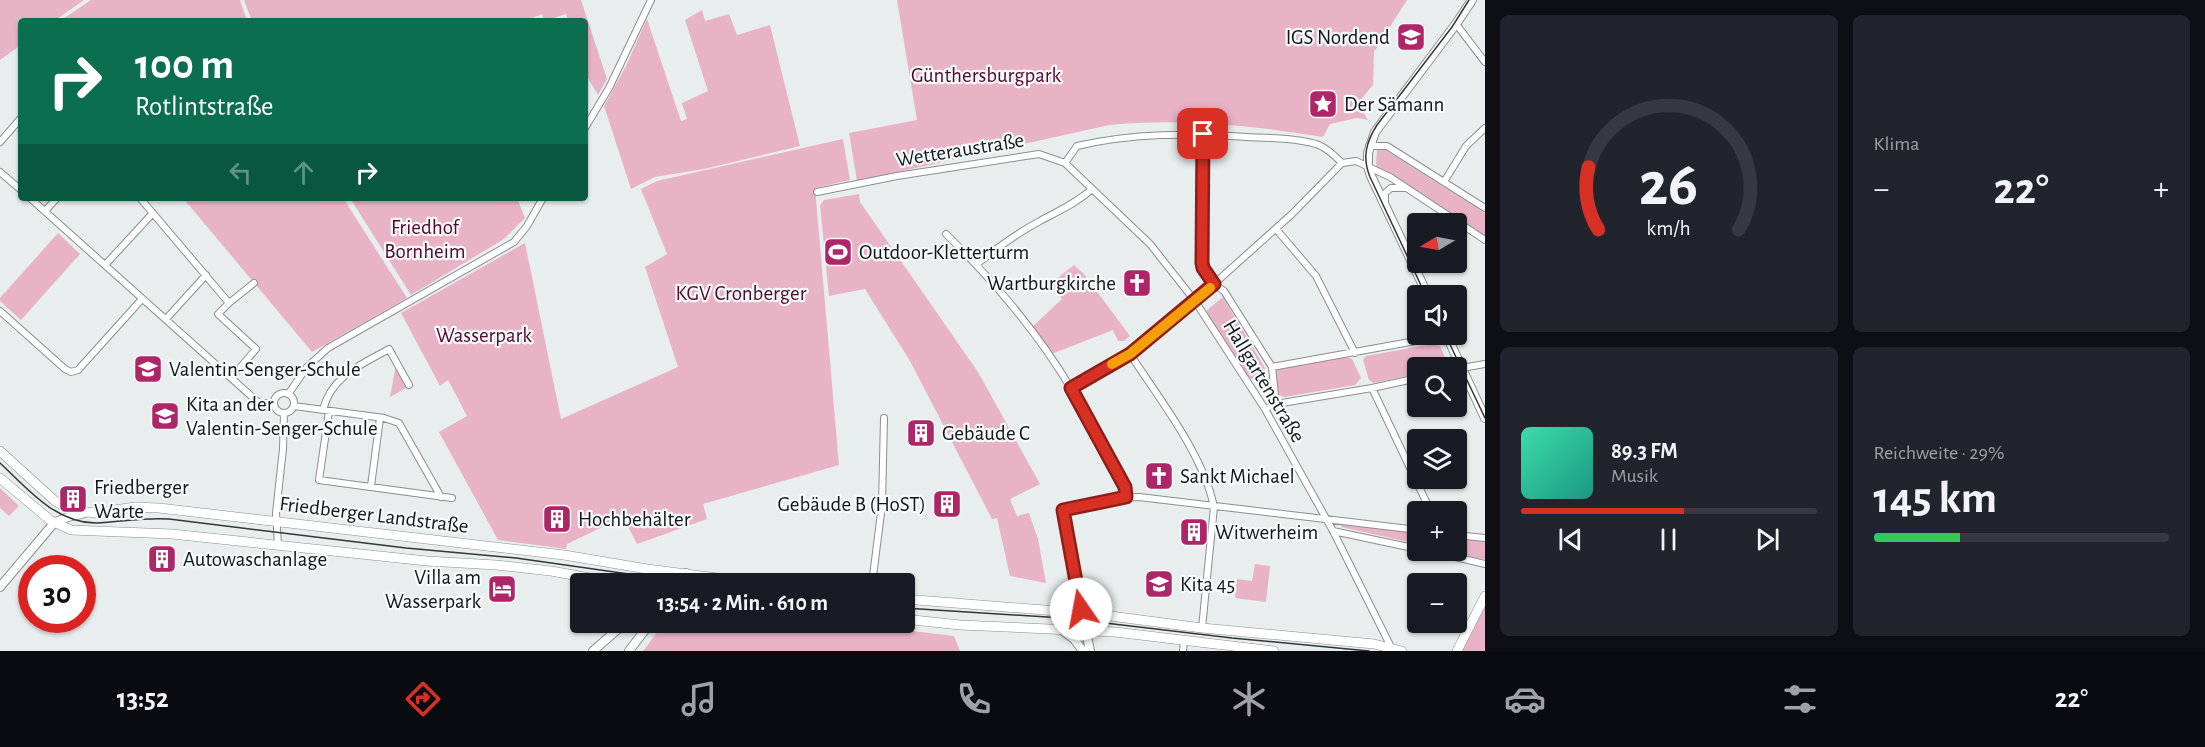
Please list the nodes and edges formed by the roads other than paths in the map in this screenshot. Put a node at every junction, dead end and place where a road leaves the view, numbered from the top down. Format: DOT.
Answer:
graph roads {
  1 [pos="651,0"];
  2 [pos="1472,0"];
  3 [pos="1456,24"];
  4 [pos="1485,62"];
  5 [pos="18,121"];
  6 [pos="588,123"];
  7 [pos="1485,128"];
  8 [pos="1203,134"];
  9 [pos="0,142"];
  10 [pos="1369,146"];
  11 [pos="1065,163"];
  12 [pos="1342,163"];
  13 [pos="1368,166"];
  14 [pos="0,172"];
  15 [pos="1444,182"];
  16 [pos="18,187"];
  17 [pos="1406,188"];
  18 [pos="1092,189"];
  19 [pos="817,192"];
  20 [pos="33,201"];
  21 [pos="54,201"];
  22 [pos="143,201"];
  23 [pos="541,201"];
  24 [pos="1384,205"];
  25 [pos="1485,208"];
  26 [pos="45,212"];
  27 [pos="153,213"];
  28 [pos="1276,229"];
  29 [pos="946,234"];
  30 [pos="1485,240"];
  31 [pos="977,264"];
  32 [pos="105,265"];
  33 [pos="206,275"];
  34 [pos="254,283"];
  35 [pos="1214,284"];
  36 [pos="1423,285"];
  37 [pos="142,299"];
  38 [pos="1195,301"];
  39 [pos="229,303"];
  40 [pos="0,311"];
  41 [pos="166,319"];
  42 [pos="1407,343"];
  43 [pos="1355,353"];
  44 [pos="1130,354"];
  45 [pos="1485,364"];
  46 [pos="1272,367"];
  47 [pos="1467,367"];
  48 [pos="231,378"];
  49 [pos="1407,380"];
  50 [pos="1467,382"];
  51 [pos="409,385"];
  52 [pos="1071,388"];
  53 [pos="1372,388"];
  54 [pos="289,393"];
  55 [pos="274,403"];
  56 [pos="1276,404"];
  57 [pos="294,406"];
  58 [pos="1265,409"];
  59 [pos="1483,409"];
  60 [pos="326,410"];
  61 [pos="284,413"];
  62 [pos="380,418"];
  63 [pos="884,418"];
  64 [pos="1485,418"];
  65 [pos="0,451"];
  66 [pos="0,478"];
  67 [pos="371,486"];
  68 [pos="441,497"];
  69 [pos="1126,497"];
  70 [pos="452,498"];
  71 [pos="1426,501"];
  72 [pos="1214,507"];
  73 [pos="88,513"];
  74 [pos="1325,519"];
  75 [pos="277,521"];
  76 [pos="54,523"];
  77 [pos="1407,529"];
  78 [pos="1333,531"];
  79 [pos="1467,536"];
  80 [pos="1485,538"];
  81 [pos="278,545"];
  82 [pos="1407,547"];
  83 [pos="1467,560"];
  84 [pos="1485,564"];
  85 [pos="664,571"];
  86 [pos="687,573"];
  87 [pos="873,573"];
  88 [pos="570,575"];
  89 [pos="0,586"];
  90 [pos="1485,596"];
  91 [pos="915,600"];
  92 [pos="1067,612"];
  93 [pos="1082,613"];
  94 [pos="915,620"];
  95 [pos="1202,628"];
  96 [pos="1062,630"];
  97 [pos="613,633"];
  98 [pos="643,633"];
  99 [pos="1087,635"];
  100 [pos="1184,646"];
  101 [pos="1391,647"];
  102 [pos="593,651"];
  103 [pos="629,651"];
  104 [pos="1083,651"];
  105 [pos="1090,651"];
  106 [pos="1274,651"];
  107 [pos="1402,651"];
  108 [pos="1457,651"];
  1 -- 6 [label="street"];
  2 -- 3 [label="street"];
  3 -- 4 [label="street"];
  3 -- 10 [label="street"];
  5 -- 9 [label="street"];
  7 -- 15 [label="street"];
  8 -- 11 [label="street"];
  8 -- 12 [label="street"];
  8 -- 35 [label="street, Hallgartenstraße"];
  10 -- 13 [label="street"];
  10 -- 15 [label="street"];
  11 -- 18 [label="street, Hallgartenstraße"];
  11 -- 19 [label="street, Wetteraustraße"];
  12 -- 13 [label="street"];
  12 -- 28 [label="street"];
  13 -- 17 [label="street"];
  13 -- 24 [label="street"];
  14 -- 16 [label="street"];
  15 -- 25 [label="street"];
  17 -- 24 [label="street"];
  17 -- 30 [label="street"];
  18 -- 31 [label="street"];
  18 -- 38 [label="street, Hallgartenstraße"];
  20 -- 26 [label="street"];
  21 -- 26 [label="street"];
  22 -- 27 [label="street"];
  23 -- 54 [label="street"];
  24 -- 36 [label="street"];
  26 -- 32 [label="street"];
  27 -- 32 [label="street"];
  27 -- 33 [label="street"];
  28 -- 35 [label="street"];
  28 -- 43 [label="street"];
  29 -- 31 [label="street"];
  31 -- 52 [label="street"];
  32 -- 37 [label="street"];
  33 -- 39 [label="street"];
  33 -- 41 [label="street"];
  34 -- 39 [label="street"];
  35 -- 38 [label="street"];
  35 -- 46 [label="street, Hallgartenstraße"];
  37 -- 40 [label="street"];
  37 -- 41 [label="street"];
  38 -- 44 [label="street"];
  38 -- 58 [label="street, Hallgartenstraße"];
  39 -- 48 [label="street"];
  41 -- 48 [label="street"];
  42 -- 43 [label="street"];
  43 -- 46 [label="street"];
  44 -- 52 [label="street"];
  44 -- 72 [label="street"];
  45 -- 47 [label="street"];
  46 -- 56 [label="street, Hallgartenstraße"];
  48 -- 55 [label="street"];
  49 -- 53 [label="street"];
  50 -- 59 [label="street"];
  51 -- 60 [label="street"];
  52 -- 69 [label="street"];
  53 -- 56 [label="street"];
  53 -- 71 [label="street"];
  54 -- 55 [label="street"];
  54 -- 57 [label="street"];
  55 -- 61 [label="street"];
  56 -- 58 [label="street"];
  57 -- 60 [label="street"];
  57 -- 61 [label="street"];
  58 -- 74 [label="street, Hallgartenstraße"];
  59 -- 64 [label="street"];
  60 -- 62 [label="street"];
  60 -- 67 [label="street"];
  61 -- 75 [label="street"];
  62 -- 67 [label="street"];
  62 -- 68 [label="street"];
  63 -- 87 [label="street"];
  65 -- 73 [label="main road, Friedberger Landstraße"];
  66 -- 76 [label="main road, Friedberger Landstraße"];
  67 -- 68 [label="street"];
  68 -- 70 [label="street"];
  69 -- 72 [label="street"];
  69 -- 93 [label="street"];
  72 -- 74 [label="street"];
  72 -- 95 [label="street"];
  73 -- 75 [label="main road, Friedberger Landstraße"];
  73 -- 76 [label="street"];
  74 -- 77 [label="street"];
  74 -- 78 [label="street, Hallgartenstraße"];
  75 -- 81 [label="street"];
  75 -- 85 [label="main road, Friedberger Landstraße"];
  76 -- 81 [label="main road, Friedberger Landstraße"];
  76 -- 89 [label="street"];
  78 -- 82 [label="street"];
  78 -- 101 [label="street, Hallgartenstraße"];
  79 -- 80 [label="street"];
  81 -- 88 [label="main road, Friedberger Landstraße"];
  83 -- 84 [label="street"];
  85 -- 86 [label="main road, Friedberger Landstraße"];
  90 -- 108 [label="main road"];
  91 -- 92 [label="main road"];
  92 -- 93 [label="main road"];
  92 -- 99 [label="street"];
  93 -- 95 [label="main road"];
  93 -- 99 [label="street"];
  94 -- 96 [label="main road"];
  95 -- 101 [label="main road"];
  96 -- 99 [label="main road"];
  96 -- 104 [label="street"];
  97 -- 102 [label="street"];
  98 -- 103 [label="street"];
  99 -- 100 [label="main road"];
  99 -- 105 [label="street"];
  100 -- 106 [label="main road"];
  101 -- 107 [label="main road"];
}
